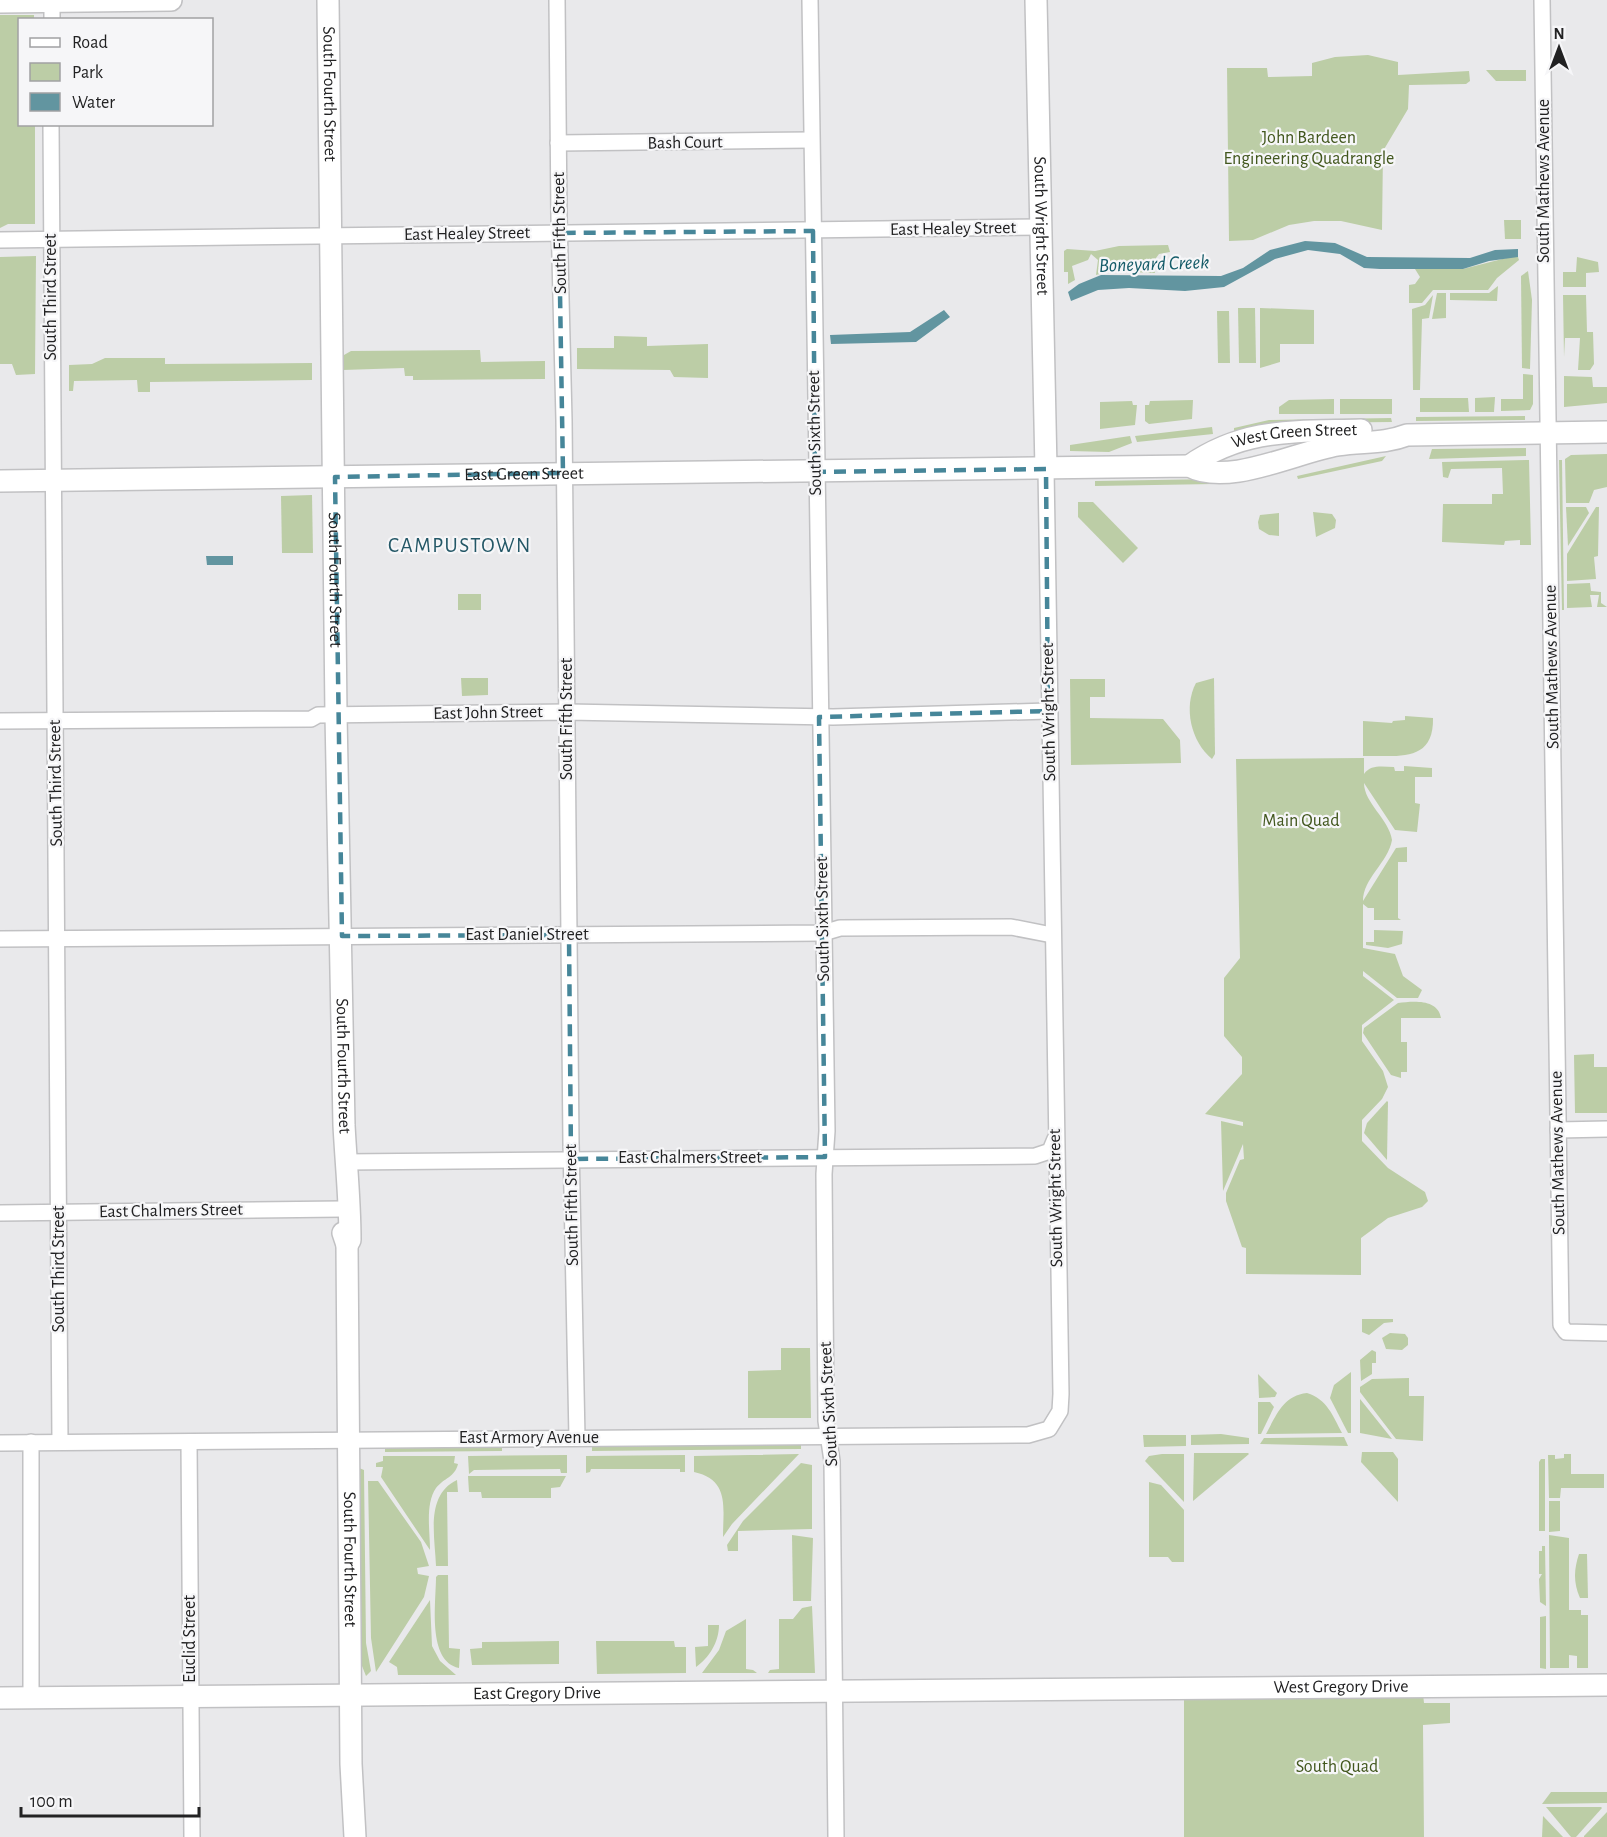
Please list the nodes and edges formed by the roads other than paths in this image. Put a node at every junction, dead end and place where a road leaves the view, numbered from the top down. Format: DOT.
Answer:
graph roads {
  1 [pos="171,0"];
  2 [pos="328,0"];
  3 [pos="557,0"];
  4 [pos="810,0"];
  5 [pos="1036,0"];
  6 [pos="1542,0"];
  7 [pos="0,2"];
  8 [pos="52,7"];
  9 [pos="51,126"];
  10 [pos="812,140"];
  11 [pos="558,143"];
  12 [pos="1041,227"];
  13 [pos="813,231"];
  14 [pos="559,233"];
  15 [pos="331,236"];
  16 [pos="51,239"];
  17 [pos="0,240"];
  18 [pos="1607,432"];
  19 [pos="1546,434"];
  20 [pos="1407,435"];
  21 [pos="1189,466"];
  22 [pos="1046,469"];
  23 [pos="815,472"];
  24 [pos="563,473"];
  25 [pos="334,477"];
  26 [pos="53,480"];
  27 [pos="0,481"];
  28 [pos="1048,711"];
  29 [pos="568,712"];
  30 [pos="336,715"];
  31 [pos="819,717"];
  32 [pos="0,721"];
  33 [pos="54,722"];
  34 [pos="823,933"];
  35 [pos="569,935"];
  36 [pos="342,936"];
  37 [pos="1052,936"];
  38 [pos="0,939"];
  39 [pos="58,939"];
  40 [pos="1607,1129"];
  41 [pos="1558,1130"];
  42 [pos="1055,1139"];
  43 [pos="1035,1156"];
  44 [pos="825,1157"];
  45 [pos="571,1159"];
  46 [pos="345,1162"];
  47 [pos="1056,1168"];
  48 [pos="342,1209"];
  49 [pos="0,1213"];
  50 [pos="59,1213"];
  51 [pos="346,1245"];
  52 [pos="1607,1333"];
  53 [pos="1054,1423"];
  54 [pos="828,1436"];
  55 [pos="577,1438"];
  56 [pos="349,1440"];
  57 [pos="32,1442"];
  58 [pos="60,1442"];
  59 [pos="189,1442"];
  60 [pos="0,1443"];
  61 [pos="1607,1685"];
  62 [pos="1075,1689"];
  63 [pos="834,1690"];
  64 [pos="351,1695"];
  65 [pos="190,1697"];
  66 [pos="0,1698"];
  67 [pos="31,1698"];
  68 [pos="192,1837"];
  69 [pos="355,1837"];
  70 [pos="836,1837"];
  1 -- 8 [label="street"];
  2 -- 15 [label="street, South Fourth Street"];
  3 -- 11 [label="street, South Fifth Street"];
  4 -- 10 [label="street, South Sixth Street"];
  5 -- 12 [label="street, South Wright Street"];
  6 -- 19 [label="street, South Mathews Avenue"];
  7 -- 8 [label="street"];
  9 -- 16 [label="street, South Third Street"];
  10 -- 11 [label="street, Bash Court"];
  10 -- 13 [label="street, South Sixth Street"];
  11 -- 14 [label="street, South Fifth Street"];
  12 -- 13 [label="street, East Healey Street"];
  12 -- 22 [label="street, South Wright Street"];
  13 -- 14 [label="street, East Healey Street"];
  13 -- 23 [label="street, South Sixth Street"];
  14 -- 15 [label="street, East Healey Street"];
  14 -- 24 [label="street, South Fifth Street"];
  15 -- 16 [label="street, East Healey Street"];
  15 -- 25 [label="street, South Fourth Street"];
  16 -- 17 [label="street, East Healey Street"];
  16 -- 26 [label="street, South Third Street"];
  18 -- 19 [label="street, West Green Street"];
  19 -- 20 [label="street, West Green Street"];
  19 -- 41 [label="street, South Mathews Avenue"];
  20 -- 21 [label="street, West Green Street"];
  20 -- 21 [label="street, West Green Street"];
  21 -- 22 [label="street, West Green Street"];
  22 -- 23 [label="street, East Green Street"];
  22 -- 28 [label="street, South Wright Street"];
  23 -- 24 [label="street, East Green Street"];
  23 -- 31 [label="street, South Sixth Street"];
  24 -- 25 [label="street, East Green Street"];
  24 -- 29 [label="street, South Fifth Street"];
  25 -- 26 [label="street, East Green Street"];
  25 -- 30 [label="street, South Fourth Street"];
  26 -- 27 [label="street, East Green Street"];
  26 -- 33 [label="street, South Third Street"];
  28 -- 31 [label="street, East John Street"];
  28 -- 37 [label="street, South Wright Street"];
  29 -- 30 [label="street, East John Street"];
  29 -- 31 [label="street, East John Street"];
  29 -- 35 [label="street, South Fifth Street"];
  30 -- 33 [label="street, East John Street"];
  30 -- 36 [label="street, South Fourth Street"];
  31 -- 34 [label="street, South Sixth Street"];
  32 -- 33 [label="street, East John Street"];
  33 -- 39 [label="street, South Third Street"];
  34 -- 35 [label="street, East Daniel Street"];
  34 -- 37 [label="street, East Daniel Street"];
  34 -- 44 [label="street, South Sixth Street"];
  35 -- 36 [label="street, East Daniel Street"];
  35 -- 45 [label="street, South Fifth Street"];
  36 -- 39 [label="street, East Daniel Street"];
  36 -- 46 [label="street, South Fourth Street"];
  37 -- 42 [label="street, South Wright Street"];
  38 -- 39 [label="street, East Daniel Street"];
  39 -- 50 [label="street, South Third Street"];
  40 -- 41 [label="street"];
  41 -- 52 [label="street, South Mathews Avenue"];
  42 -- 43 [label="street"];
  42 -- 47 [label="street, South Wright Street"];
  43 -- 44 [label="street, East Chalmers Street"];
  43 -- 47 [label="street"];
  44 -- 45 [label="street, East Chalmers Street"];
  44 -- 54 [label="street, South Sixth Street"];
  45 -- 46 [label="street, East Chalmers Street"];
  45 -- 55 [label="street, South Fifth Street"];
  46 -- 48 [label="street, South Fourth Street"];
  46 -- 51 [label="street, South Fourth Street"];
  47 -- 53 [label="street, South Wright Street"];
  48 -- 50 [label="street, East Chalmers Street"];
  48 -- 51 [label="street, South Fourth Street"];
  49 -- 50 [label="street, East Chalmers Street"];
  50 -- 58 [label="street, South Third Street"];
  51 -- 56 [label="street, South Fourth Street"];
  53 -- 54 [label="street, East Armory Avenue"];
  54 -- 55 [label="street, East Armory Avenue"];
  54 -- 63 [label="street, South Sixth Street"];
  55 -- 56 [label="street, East Armory Avenue"];
  56 -- 59 [label="street, East Armory Avenue"];
  56 -- 64 [label="street, South Fourth Street"];
  57 -- 58 [label="street, East Armory Avenue"];
  57 -- 60 [label="street, East Armory Avenue"];
  57 -- 67 [label="street"];
  58 -- 59 [label="street, East Armory Avenue"];
  59 -- 65 [label="street, Euclid Street"];
  61 -- 62 [label="street, West Gregory Drive"];
  62 -- 63 [label="street, East Gregory Drive"];
  63 -- 64 [label="street, East Gregory Drive"];
  63 -- 70 [label="street, South Sixth Street"];
  64 -- 65 [label="street, East Gregory Drive"];
  64 -- 69 [label="street, South Fourth Street"];
  65 -- 67 [label="street, East Gregory Drive"];
  65 -- 68 [label="street, Euclid Street"];
  66 -- 67 [label="street, East Gregory Drive"];
}
